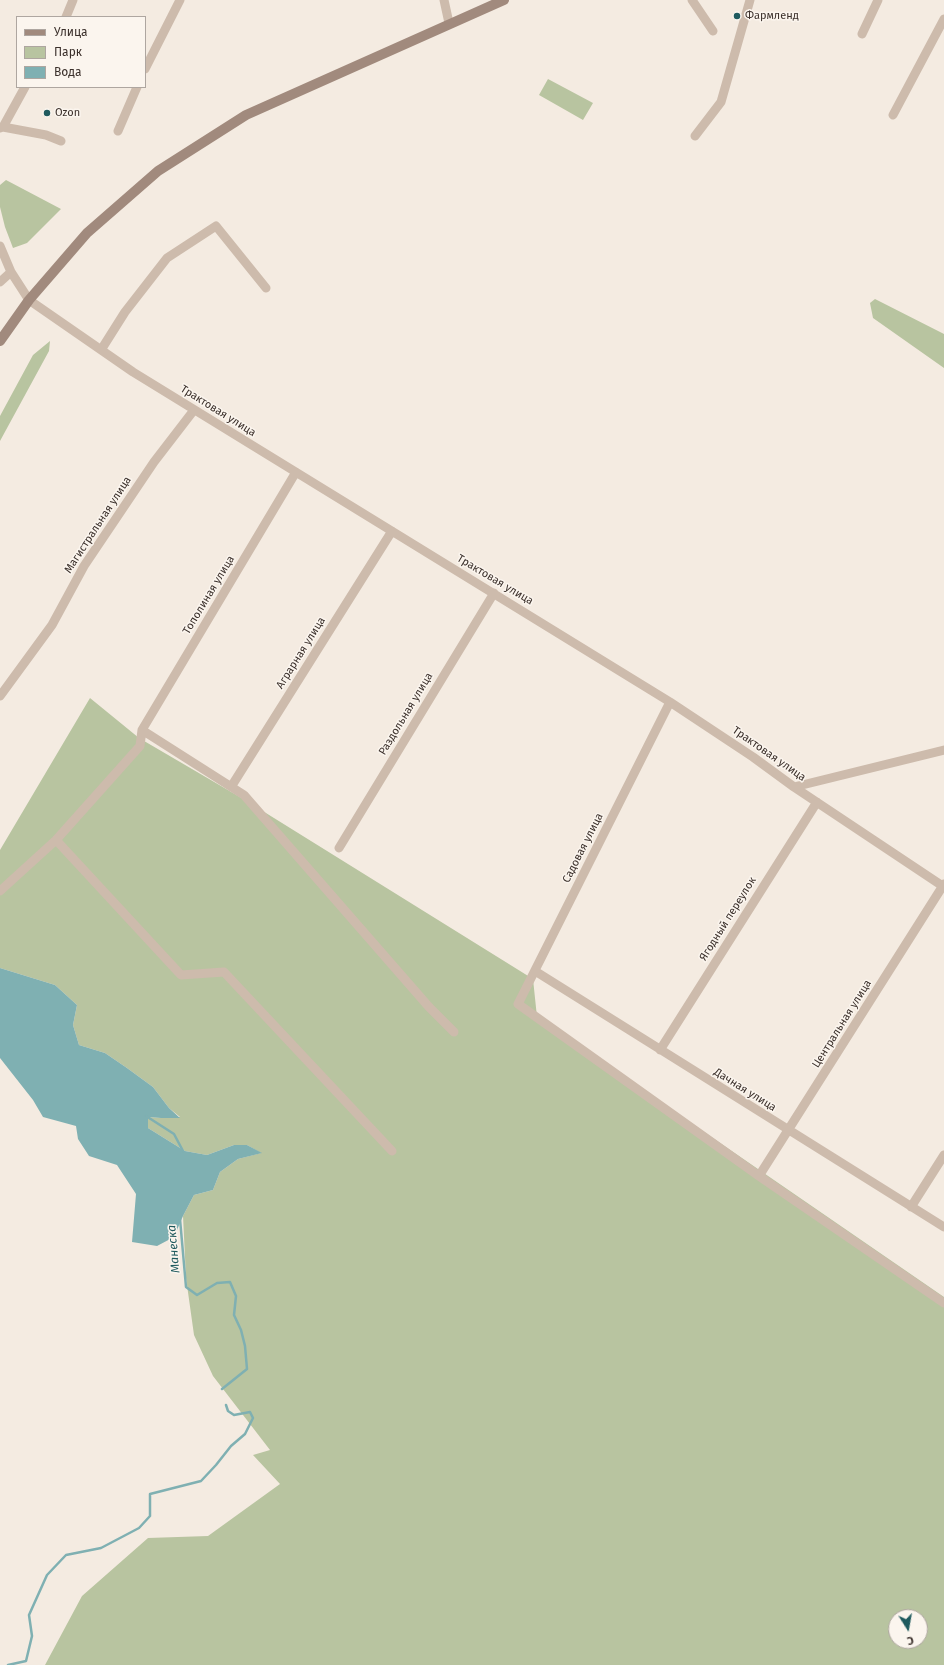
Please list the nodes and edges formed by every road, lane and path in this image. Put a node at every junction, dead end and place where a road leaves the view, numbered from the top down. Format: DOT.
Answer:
graph roads {
  1 [pos="73,0"];
  2 [pos="180,0"];
  3 [pos="444,0"];
  4 [pos="504,0"];
  5 [pos="692,0"];
  6 [pos="750,0"];
  7 [pos="878,0"];
  8 [pos="66,16"];
  9 [pos="944,19"];
  10 [pos="449,23"];
  11 [pos="713,32"];
  12 [pos="862,34"];
  13 [pos="146,67"];
  14 [pos="24,88"];
  15 [pos="137,88"];
  16 [pos="893,115"];
  17 [pos="2,127"];
  18 [pos="118,131"];
  19 [pos="695,136"];
  20 [pos="61,141"];
  21 [pos="0,246"];
  22 [pos="11,272"];
  23 [pos="0,282"];
  24 [pos="266,288"];
  25 [pos="29,300"];
  26 [pos="0,341"];
  27 [pos="101,350"];
  28 [pos="194,410"];
  29 [pos="296,472"];
  30 [pos="392,531"];
  31 [pos="494,593"];
  32 [pos="0,696"];
  33 [pos="670,702"];
  34 [pos="142,730"];
  35 [pos="944,750"];
  36 [pos="231,787"];
  37 [pos="794,787"];
  38 [pos="817,802"];
  39 [pos="56,840"];
  40 [pos="339,848"];
  41 [pos="944,885"];
  42 [pos="0,891"];
  43 [pos="535,971"];
  44 [pos="454,1032"];
  45 [pos="660,1050"];
  46 [pos="789,1131"];
  47 [pos="392,1151"];
  48 [pos="944,1156"];
  49 [pos="759,1176"];
  50 [pos="912,1207"];
  51 [pos="944,1227"];
  52 [pos="944,1303"];
  1 -- 8 [label="street"];
  2 -- 13 [label="street"];
  3 -- 10 [label="street"];
  4 -- 10 [label="main road"];
  5 -- 11 [label="street"];
  6 -- 19 [label="street"];
  7 -- 12 [label="street"];
  9 -- 16 [label="street"];
  10 -- 25 [label="main road"];
  14 -- 17 [label="street"];
  15 -- 18 [label="street"];
  17 -- 20 [label="street"];
  21 -- 22 [label="street"];
  22 -- 23 [label="street"];
  22 -- 25 [label="street"];
  24 -- 27 [label="street"];
  25 -- 26 [label="main road"];
  25 -- 27 [label="street, Трактовая улица"];
  27 -- 28 [label="street, Трактовая улица"];
  28 -- 29 [label="street, Трактовая улица"];
  28 -- 32 [label="street, Магистральная улица"];
  29 -- 30 [label="street, Трактовая улица"];
  29 -- 34 [label="street, Тополиная улица"];
  30 -- 31 [label="street, Трактовая улица"];
  30 -- 36 [label="street, Аграрная улица"];
  31 -- 33 [label="street, Трактовая улица"];
  31 -- 40 [label="street, Раздольная улица"];
  33 -- 37 [label="street, Трактовая улица"];
  33 -- 43 [label="street, Садовая улица"];
  34 -- 36 [label="street"];
  34 -- 39 [label="street, Тополиная улица"];
  35 -- 37 [label="street"];
  36 -- 44 [label="street"];
  37 -- 38 [label="street, Трактовая улица"];
  38 -- 41 [label="street, Трактовая улица"];
  38 -- 45 [label="street, Ягодный переулок"];
  39 -- 42 [label="street, Тополиная улица"];
  39 -- 47 [label="street"];
  41 -- 46 [label="street, Центральная улица"];
  43 -- 45 [label="street, Дачная улица"];
  43 -- 49 [label="street, Садовая улица"];
  45 -- 46 [label="street, Дачная улица"];
  46 -- 49 [label="street, Центральная улица"];
  46 -- 50 [label="street, Дачная улица"];
  48 -- 50 [label="street"];
  49 -- 52 [label="street"];
  50 -- 51 [label="street, Дачная улица"];
}
